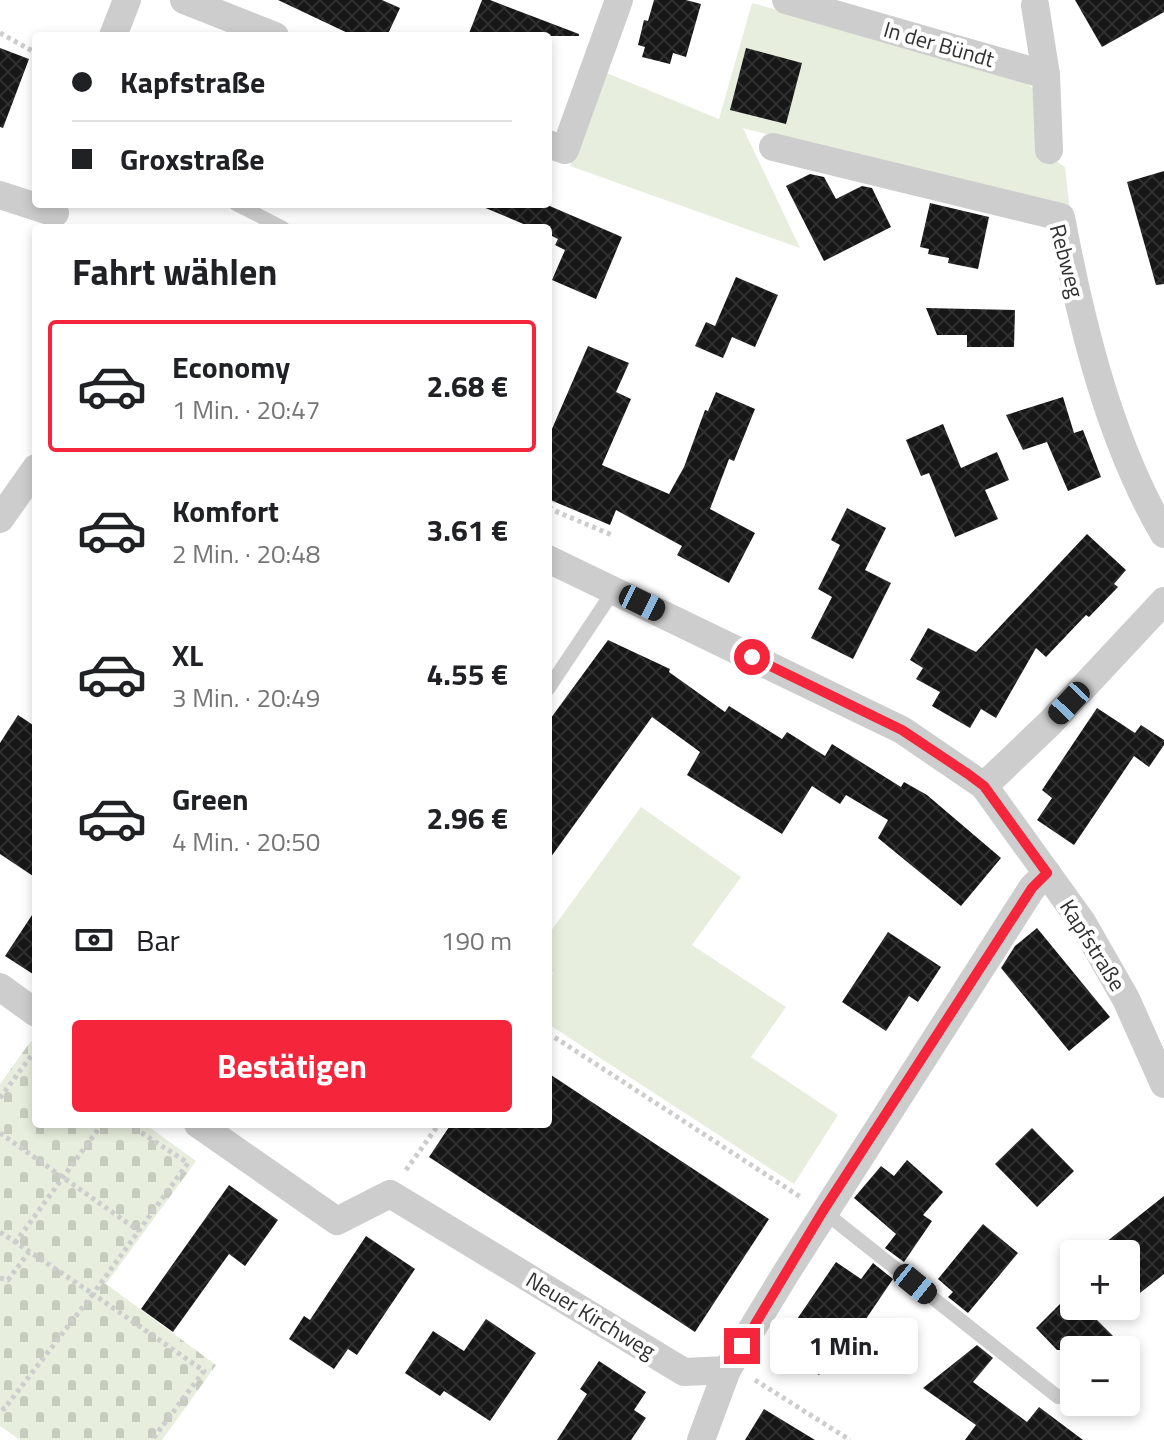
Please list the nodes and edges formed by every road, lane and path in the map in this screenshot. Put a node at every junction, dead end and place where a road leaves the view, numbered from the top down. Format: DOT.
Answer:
graph roads {
  1 [pos="127,0"];
  2 [pos="184,0"];
  3 [pos="619,0"];
  4 [pos="786,0"];
  5 [pos="1035,5"];
  6 [pos="115,32"];
  7 [pos="265,32"];
  8 [pos="0,33"];
  9 [pos="32,51"];
  10 [pos="1046,75"];
  11 [pos="552,145"];
  12 [pos="773,147"];
  13 [pos="1049,150"];
  14 [pos="0,195"];
  15 [pos="32,206"];
  16 [pos="38,208"];
  17 [pos="244,208"];
  18 [pos="58,215"];
  19 [pos="275,224"];
  20 [pos="32,474"];
  21 [pos="552,510"];
  22 [pos="0,519"];
  23 [pos="1164,534"];
  24 [pos="612,535"];
  25 [pos="552,561"];
  26 [pos="614,590"];
  27 [pos="1164,601"];
  28 [pos="552,683"];
  29 [pos="984,786"];
  30 [pos="1047,873"];
  31 [pos="0,987"];
  32 [pos="32,1010"];
  33 [pos="552,1036"];
  34 [pos="32,1057"];
  35 [pos="1164,1084"];
  36 [pos="0,1098"];
  37 [pos="99,1128"];
  38 [pos="134,1128"];
  39 [pos="204,1128"];
  40 [pos="436,1128"];
  41 [pos="0,1133"];
  42 [pos="63,1177"];
  43 [pos="390,1194"];
  44 [pos="823,1211"];
  45 [pos="139,1231"];
  46 [pos="0,1232"];
  47 [pos="15,1243"];
  48 [pos="29,1252"];
  49 [pos="0,1278"];
  50 [pos="93,1294"];
  51 [pos="727,1370"];
  52 [pos="1058,1397"];
  53 [pos="0,1406"];
  54 [pos="152,1440"];
  55 [pos="701,1440"];
  56 [pos="850,1440"];
  1 -- 6 [label="street"];
  2 -- 7 [label="street"];
  3 -- 11 [label="street"];
  4 -- 10 [label="street, In der Bündt"];
  5 -- 10 [label="street"];
  8 -- 9 [label="path"];
  10 -- 13 [label="street"];
  12 -- 23 [label="street, Rebweg"];
  14 -- 15 [label="street"];
  16 -- 18 [label="street"];
  17 -- 19 [label="lane"];
  20 -- 22 [label="street"];
  21 -- 24 [label="path"];
  25 -- 26 [label="street, Kapfstraße"];
  26 -- 28 [label="lane"];
  26 -- 29 [label="street, Kapfstraße"];
  27 -- 29 [label="street"];
  29 -- 30 [label="street, Kapfstraße"];
  30 -- 35 [label="street, Kapfstraße"];
  30 -- 44 [label="street"];
  31 -- 32 [label="street"];
  33 -- 44 [label="path"];
  34 -- 36 [label="path"];
  37 -- 42 [label="path"];
  38 -- 45 [label="path"];
  39 -- 43 [label="street"];
  40 -- 43 [label="path"];
  41 -- 42 [label="path"];
  42 -- 45 [label="path"];
  42 -- 47 [label="path"];
  43 -- 51 [label="street, Neuer Kirchweg"];
  44 -- 51 [label="street"];
  44 -- 52 [label="lane"];
  45 -- 50 [label="path"];
  46 -- 47 [label="path"];
  47 -- 48 [label="path"];
  48 -- 49 [label="path"];
  48 -- 50 [label="path"];
  50 -- 53 [label="path"];
  50 -- 54 [label="path"];
  51 -- 55 [label="street"];
  51 -- 56 [label="path"];
}
